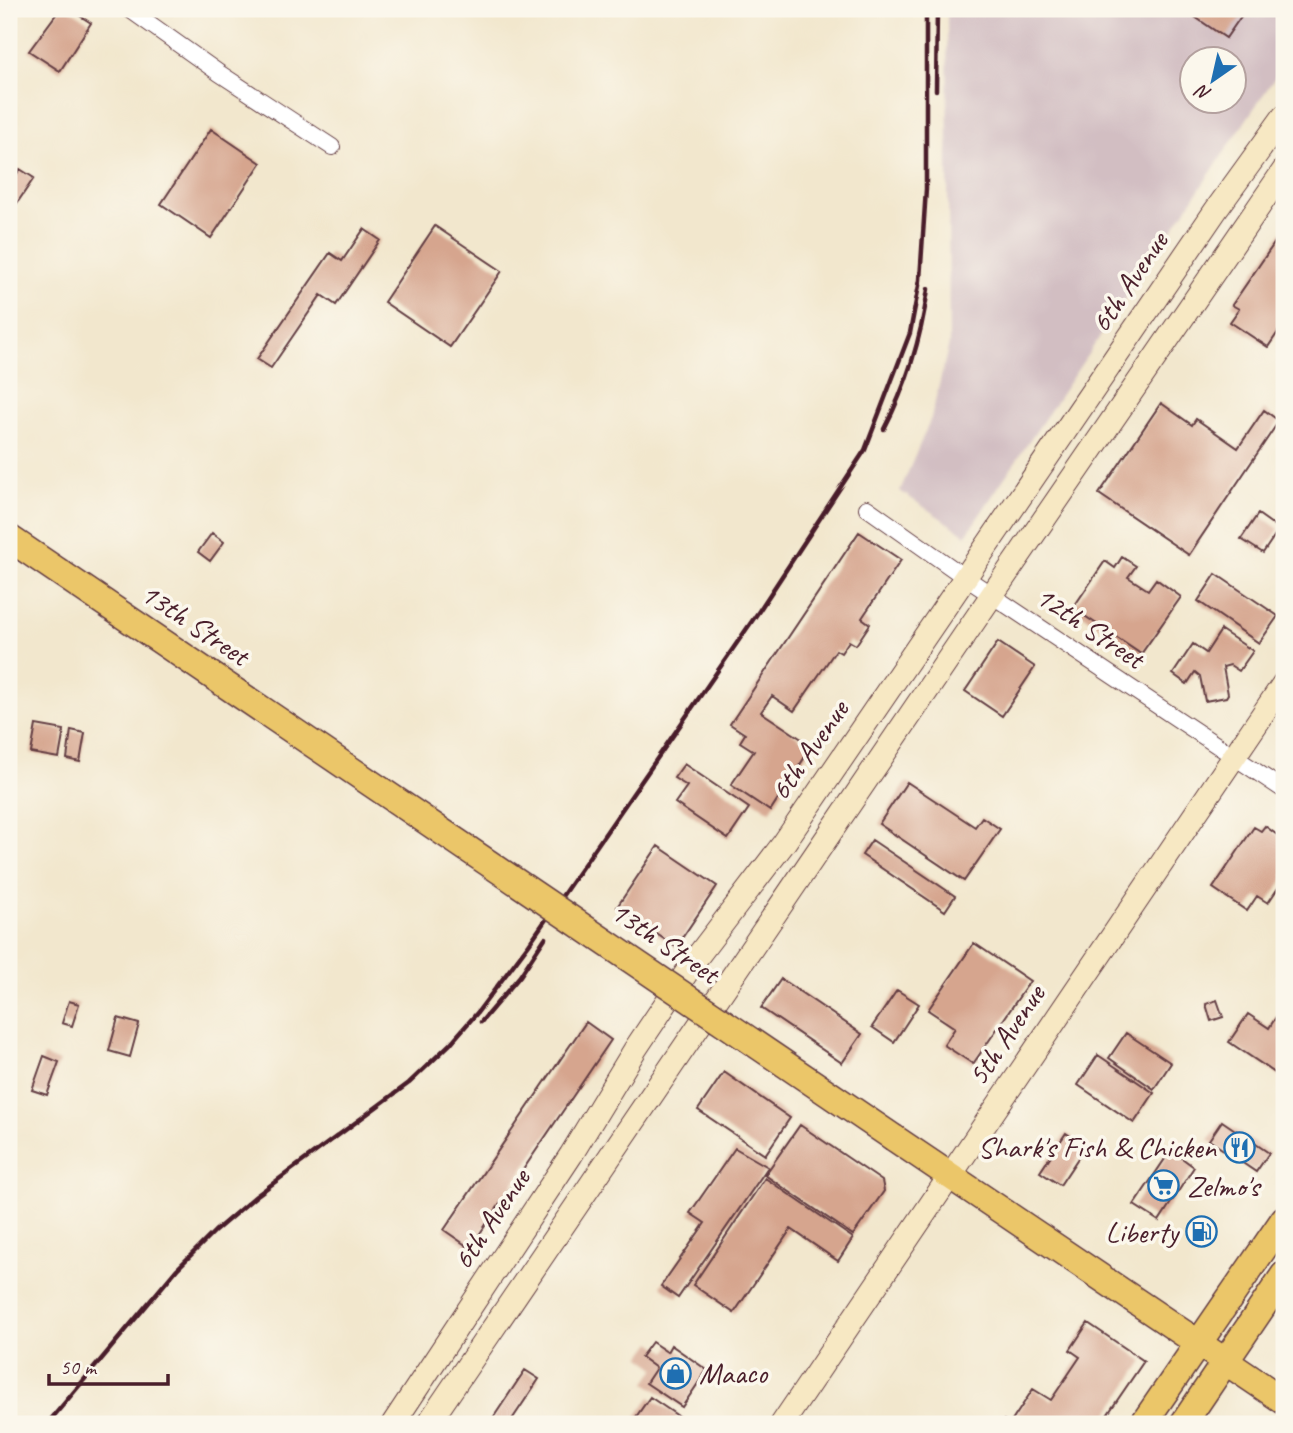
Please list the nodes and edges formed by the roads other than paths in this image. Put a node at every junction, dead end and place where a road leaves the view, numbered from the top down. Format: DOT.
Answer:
graph roads {
  1 [pos="129,9"];
  2 [pos="1284,116"];
  3 [pos="332,147"];
  4 [pos="1255,159"];
  5 [pos="1283,176"];
  6 [pos="867,508"];
  7 [pos="9,538"];
  8 [pos="966,578"];
  9 [pos="992,595"];
  10 [pos="1284,683"];
  11 [pos="1234,756"];
  12 [pos="1284,790"];
  13 [pos="949,1176"];
  14 [pos="1284,1219"];
  15 [pos="1284,1275"];
  16 [pos="1198,1343"];
  17 [pos="1225,1361"];
  18 [pos="1284,1401"];
  19 [pos="405,1420"];
  20 [pos="428,1424"];
  21 [pos="782,1424"];
  22 [pos="1143,1424"];
  23 [pos="1183,1424"];
  1 -- 3 [label="street"];
  2 -- 4 [label="street, 6th Avenue"];
  4 -- 5 [label="street"];
  4 -- 8 [label="street, 6th Avenue"];
  5 -- 9 [label="street"];
  6 -- 8 [label="street, 12th Street"];
  7 -- 13 [label="main road, 13th Street, bridge"];
  8 -- 9 [label="street, 12th Street"];
  8 -- 19 [label="street, 6th Avenue"];
  9 -- 11 [label="street, 12th Street"];
  9 -- 20 [label="street"];
  10 -- 11 [label="street, 5th Avenue"];
  11 -- 12 [label="street, 12th Street"];
  11 -- 13 [label="street, 5th Avenue"];
  13 -- 16 [label="main road, 13th Street"];
  13 -- 21 [label="street, 5th Avenue"];
  14 -- 16 [label="main road"];
  15 -- 17 [label="main road"];
  16 -- 17 [label="main road, 13th Street"];
  16 -- 22 [label="main road"];
  17 -- 18 [label="main road, 13th Street"];
  17 -- 23 [label="main road"];
}
